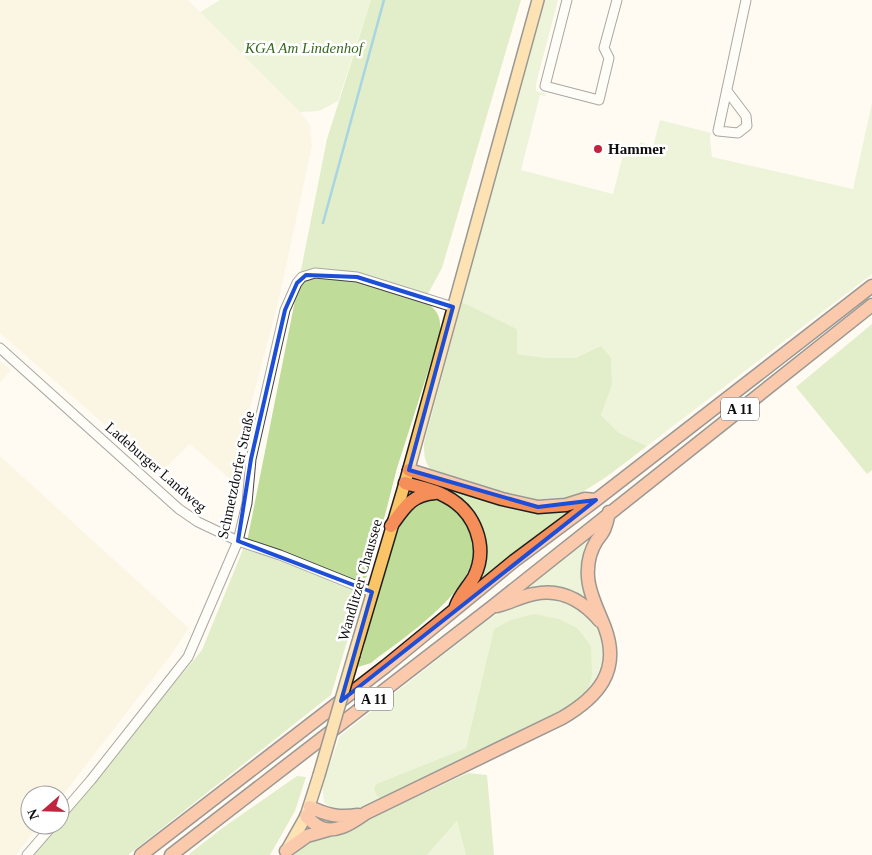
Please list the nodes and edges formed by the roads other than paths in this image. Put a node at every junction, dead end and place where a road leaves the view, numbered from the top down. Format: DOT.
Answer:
graph roads {
  1 [pos="538,0"];
  2 [pos="567,0"];
  3 [pos="617,0"];
  4 [pos="746,0"];
  5 [pos="727,91"];
  6 [pos="872,286"];
  7 [pos="872,304"];
  8 [pos="452,307"];
  9 [pos="0,348"];
  10 [pos="409,470"];
  11 [pos="405,483"];
  12 [pos="442,494"];
  13 [pos="596,500"];
  14 [pos="609,512"];
  15 [pos="391,526"];
  16 [pos="238,541"];
  17 [pos="372,592"];
  18 [pos="492,607"];
  19 [pos="454,612"];
  20 [pos="605,627"];
  21 [pos="70,804"];
  22 [pos="308,812"];
  23 [pos="366,813"];
  24 [pos="333,829"];
  25 [pos="44,835"];
  26 [pos="284,853"];
  27 [pos="27,855"];
  28 [pos="141,855"];
  29 [pos="171,855"];
  1 -- 8 [label="main road, Wandlitzer Chaussee"];
  2 -- 3 [label="street"];
  4 -- 5 [label="street"];
  5 -- 5 [label="street"];
  6 -- 13 [label="highway, A 11"];
  7 -- 14 [label="highway, A 11"];
  8 -- 10 [label="main road, Wandlitzer Chaussee"];
  8 -- 16 [label="street, Schmetzdorfer Straße"];
  9 -- 16 [label="street, Ladeburger Landweg"];
  10 -- 11 [label="main road, Wandlitzer Chaussee"];
  10 -- 13 [label="highway"];
  11 -- 12 [label="highway"];
  11 -- 15 [label="main road, Wandlitzer Chaussee"];
  12 -- 15 [label="highway"];
  12 -- 19 [label="highway"];
  13 -- 19 [label="highway, A 11"];
  14 -- 18 [label="highway, A 11"];
  14 -- 20 [label="highway"];
  15 -- 17 [label="main road, Wandlitzer Chaussee"];
  16 -- 17 [label="street, Ladeburger Landweg"];
  16 -- 21 [label="street, Schmetzdorfer Straße"];
  17 -- 22 [label="main road, Wandlitzer Chaussee, bridge"];
  18 -- 20 [label="highway"];
  18 -- 29 [label="highway, A 11"];
  19 -- 28 [label="highway, A 11"];
  20 -- 23 [label="highway"];
  22 -- 23 [label="highway"];
  22 -- 24 [label="highway"];
  22 -- 26 [label="main road, Wandlitzer Chaussee"];
  23 -- 24 [label="highway"];
  24 -- 26 [label="highway"];
  25 -- 27 [label="street"];
}
